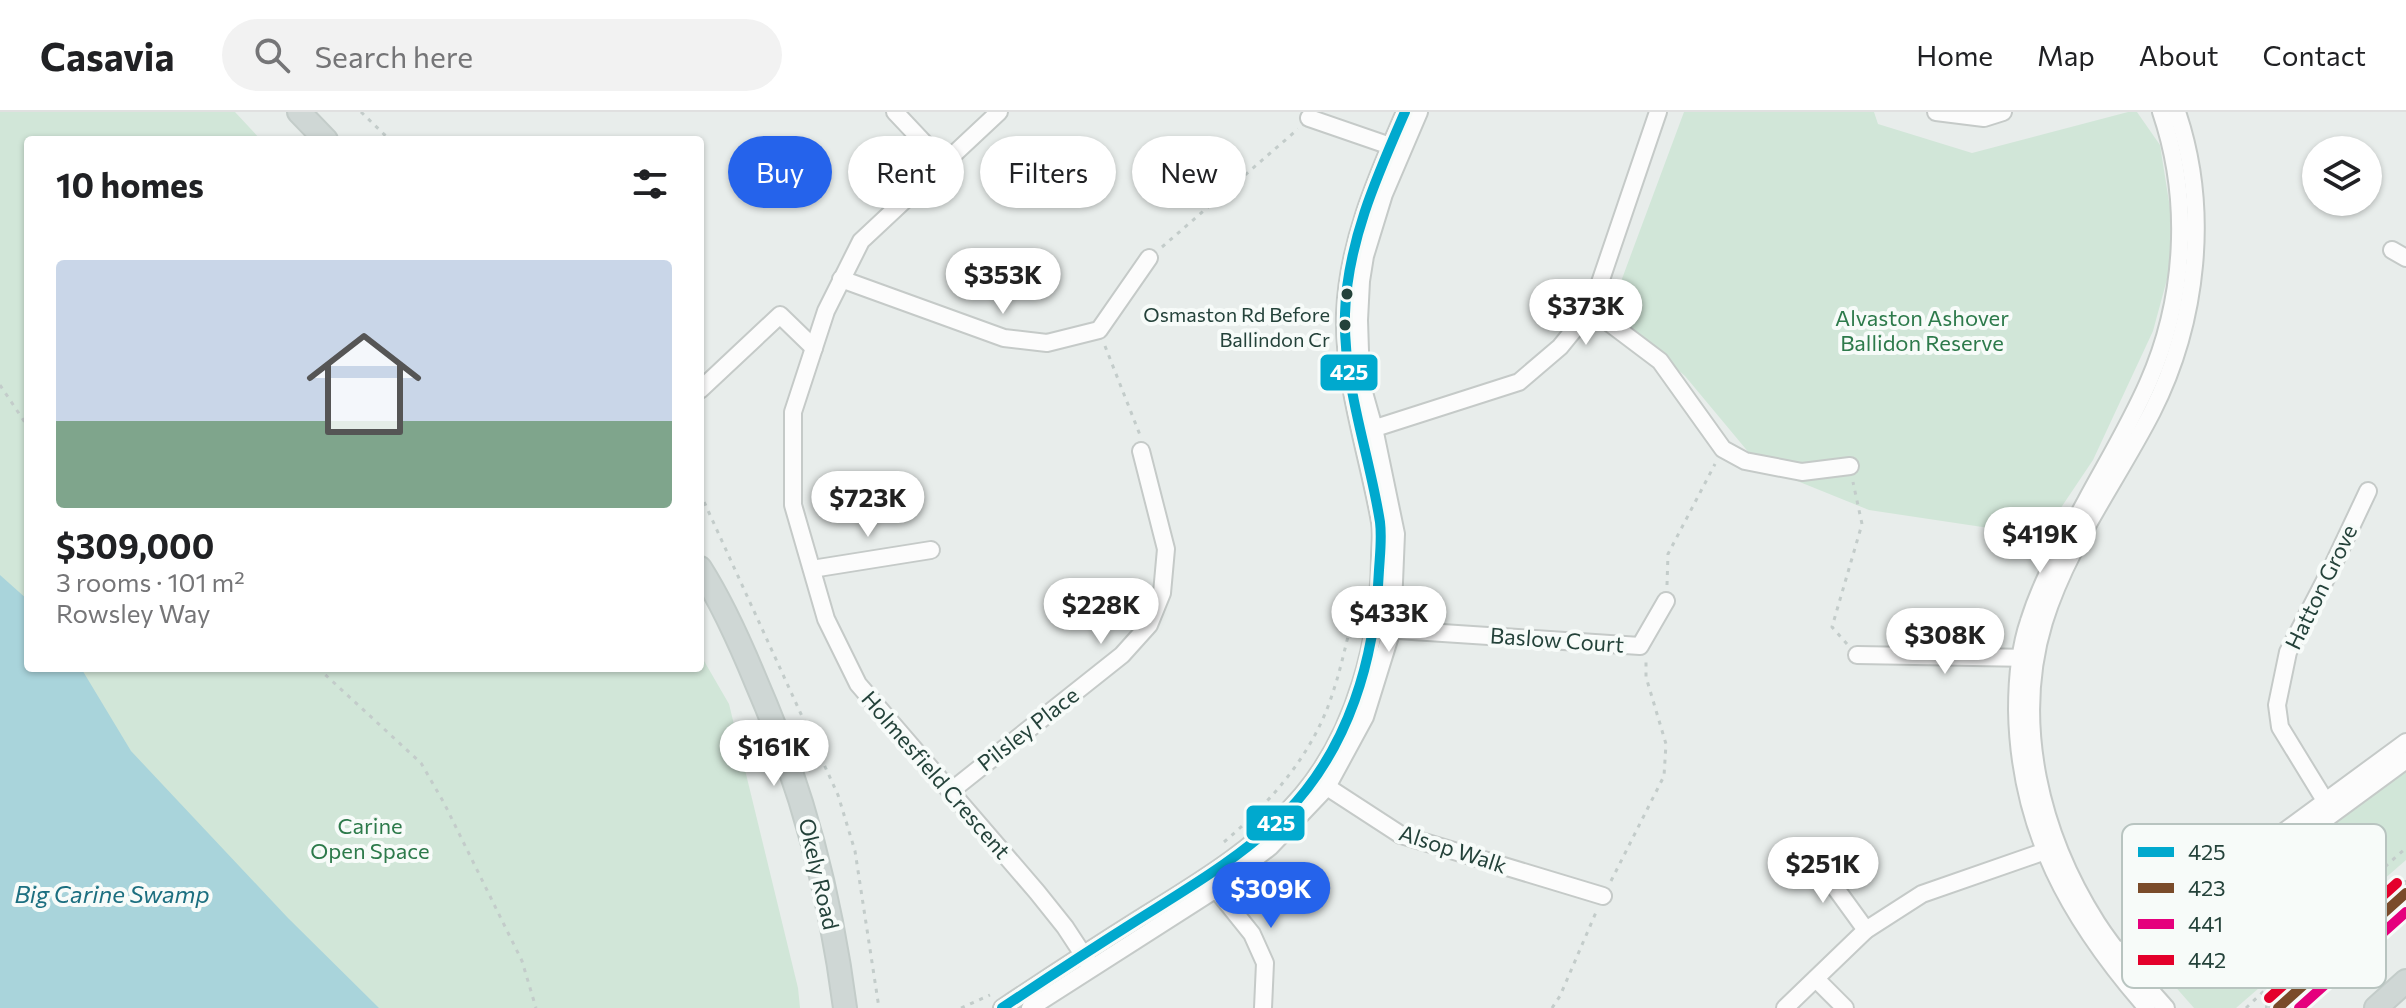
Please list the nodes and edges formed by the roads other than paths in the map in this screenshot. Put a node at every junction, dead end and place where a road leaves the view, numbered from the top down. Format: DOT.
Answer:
graph roads {
  1 [pos="299,112"];
  2 [pos="895,112"];
  3 [pos="999,112"];
  4 [pos="1405,112"];
  5 [pos="1419,112"];
  6 [pos="1658,112"];
  7 [pos="1936,112"];
  8 [pos="2003,112"];
  9 [pos="2161,112"];
  10 [pos="2177,112"];
  11 [pos="1309,118"];
  12 [pos="322,136"];
  13 [pos="918,136"];
  14 [pos="964,145"];
  15 [pos="1397,148"];
  16 [pos="897,208"];
  17 [pos="1149,258"];
  18 [pos="841,279"];
  19 [pos="1591,309"];
  20 [pos="814,348"];
  21 [pos="704,386"];
  22 [pos="1368,430"];
  23 [pos="1141,451"];
  24 [pos="1850,466"];
  25 [pos="2368,491"];
  26 [pos="931,550"];
  27 [pos="812,569"];
  28 [pos="704,576"];
  29 [pos="1666,601"];
  30 [pos="1374,629"];
  31 [pos="1392,630"];
  32 [pos="1857,655"];
  33 [pos="2028,657"];
  34 [pos="2406,742"];
  35 [pos="2406,760"];
  36 [pos="1321,783"];
  37 [pos="951,791"];
  38 [pos="2329,807"];
  39 [pos="2306,824"];
  40 [pos="2318,824"];
  41 [pos="2052,849"];
  42 [pos="1813,857"];
  43 [pos="1211,883"];
  44 [pos="2406,893"];
  45 [pos="1603,896"];
  46 [pos="2386,911"];
  47 [pos="1866,930"];
  48 [pos="2122,960"];
  49 [pos="2122,960"];
  50 [pos="1087,961"];
  51 [pos="2118,963"];
  52 [pos="2122,967"];
  53 [pos="2122,969"];
  54 [pos="1816,979"];
  55 [pos="2406,981"];
  56 [pos="2134,988"];
  57 [pos="2145,988"];
  58 [pos="2300,988"];
  59 [pos="845,1008"];
  60 [pos="1002,1008"];
  61 [pos="1030,1008"];
  62 [pos="1263,1008"];
  63 [pos="1785,1008"];
  64 [pos="1845,1008"];
  65 [pos="2147,1008"];
  66 [pos="2166,1008"];
  67 [pos="2278,1008"];
  68 [pos="2376,1008"];
  1 -- 12 [label="main road"];
  2 -- 13 [label="street"];
  3 -- 14 [label="street, Holmesfield Crescent"];
  4 -- 15 [label="street"];
  5 -- 15 [label="street"];
  6 -- 19 [label="street"];
  7 -- 8 [label="street"];
  9 -- 33 [label="street"];
  10 -- 33 [label="street"];
  11 -- 15 [label="street"];
  15 -- 22 [label="street"];
  16 -- 18 [label="street, Holmesfield Crescent"];
  17 -- 18 [label="street"];
  18 -- 20 [label="street, Holmesfield Crescent"];
  19 -- 22 [label="street"];
  19 -- 24 [label="street"];
  20 -- 21 [label="street"];
  20 -- 27 [label="street, Holmesfield Crescent"];
  22 -- 30 [label="street"];
  22 -- 31 [label="street"];
  23 -- 37 [label="street, Pilsley Place"];
  25 -- 38 [label="street, Hatton Grove"];
  26 -- 27 [label="street"];
  27 -- 37 [label="street, Holmesfield Crescent"];
  28 -- 59 [label="main road, Okely Road"];
  29 -- 31 [label="street, Baslow Court"];
  30 -- 31 [label="street, Baslow Court"];
  30 -- 36 [label="street"];
  31 -- 36 [label="street"];
  32 -- 33 [label="street"];
  33 -- 41 [label="street"];
  34 -- 38 [label="street"];
  35 -- 38 [label="street"];
  36 -- 43 [label="street"];
  36 -- 45 [label="street, Alsop Walk"];
  37 -- 50 [label="street, Holmesfield Crescent"];
  38 -- 39 [label="street"];
  38 -- 40 [label="street"];
  41 -- 47 [label="street"];
  41 -- 51 [label="street"];
  42 -- 47 [label="street"];
  43 -- 50 [label="street"];
  43 -- 62 [label="street"];
  44 -- 46 [label="main road"];
  47 -- 54 [label="street"];
  48 -- 51 [label="street"];
  49 -- 51 [label="street"];
  50 -- 60 [label="street"];
  50 -- 61 [label="street"];
  51 -- 52 [label="street"];
  51 -- 53 [label="street"];
  54 -- 63 [label="street"];
  54 -- 64 [label="street"];
  55 -- 68 [label="main road"];
  56 -- 65 [label="street"];
  57 -- 66 [label="street"];
  58 -- 67 [label="main road"];
}
